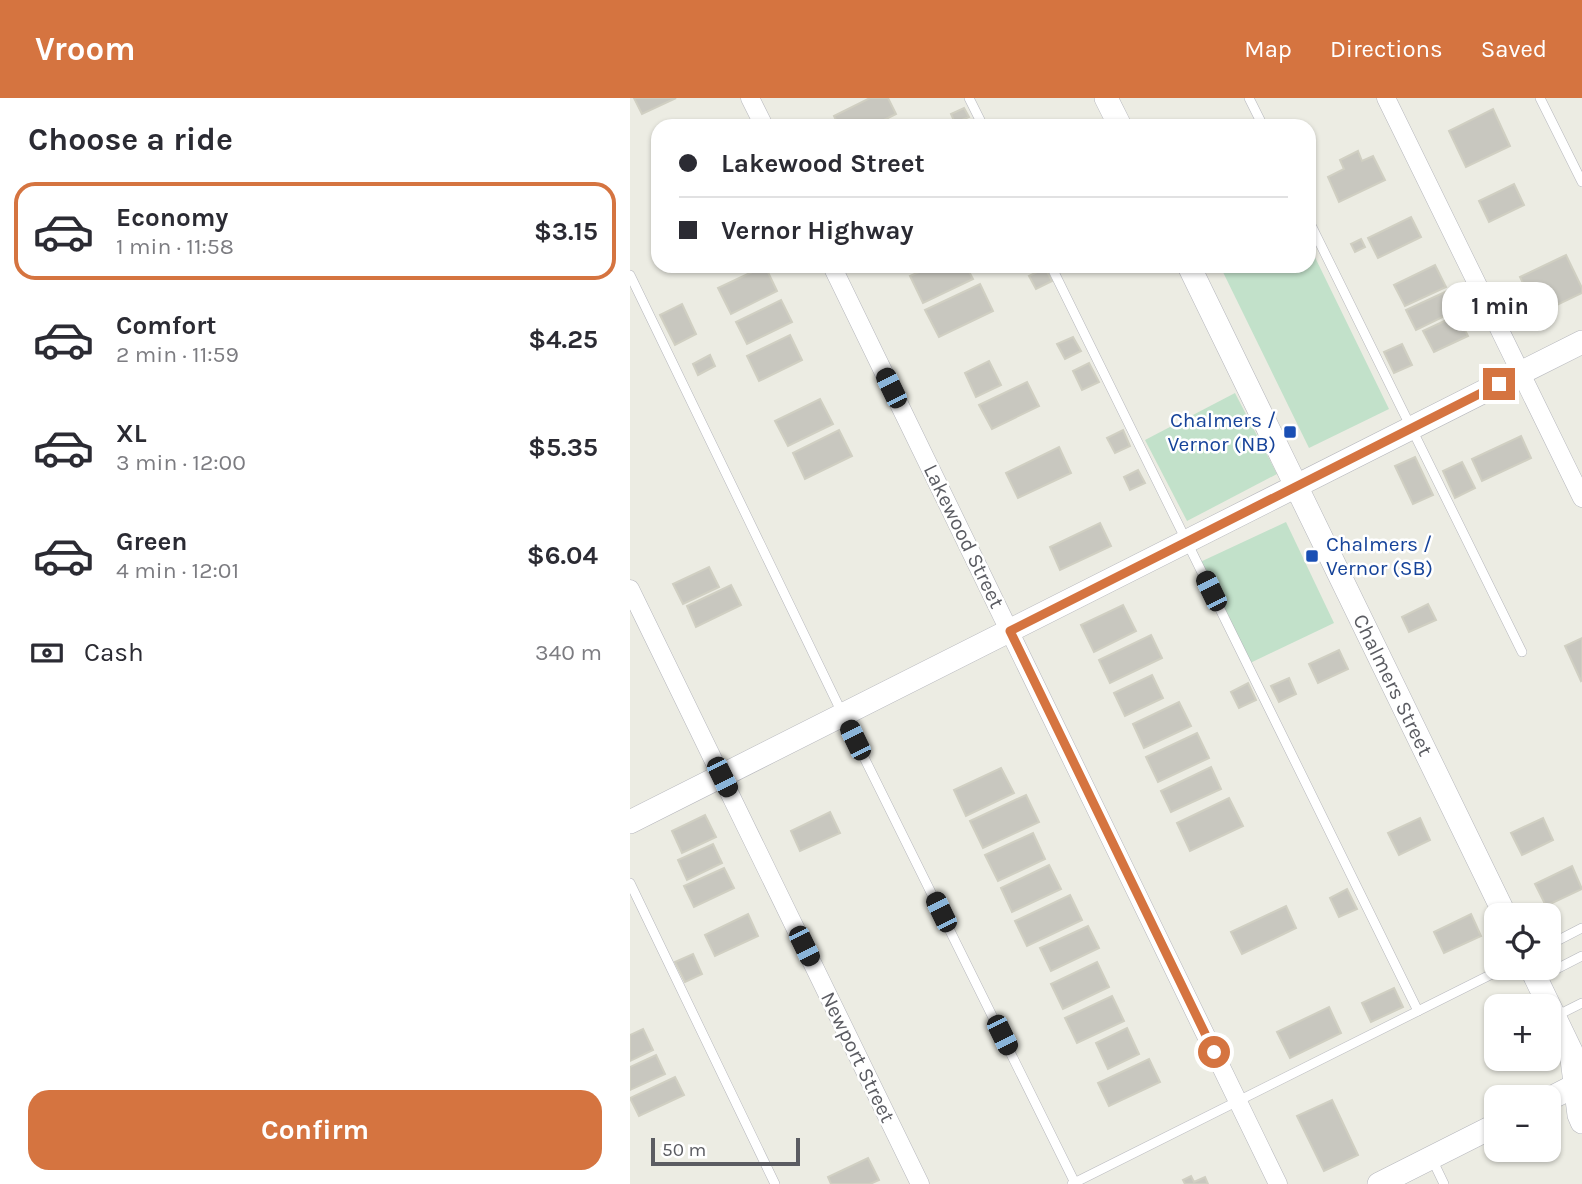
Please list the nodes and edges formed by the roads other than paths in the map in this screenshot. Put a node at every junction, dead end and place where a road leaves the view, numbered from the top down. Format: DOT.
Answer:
graph roads {
  1 [pos="750,98"];
  2 [pos="969,98"];
  3 [pos="1106,98"];
  4 [pos="1249,98"];
  5 [pos="1386,98"];
  6 [pos="1540,98"];
  7 [pos="760,119"];
  8 [pos="980,119"];
  9 [pos="1116,119"];
  10 [pos="1260,119"];
  11 [pos="1582,182"];
  12 [pos="1316,234"];
  13 [pos="835,273"];
  14 [pos="1054,273"];
  15 [pos="1192,273"];
  16 [pos="630,275"];
  17 [pos="1582,342"];
  18 [pos="1521,373"];
  19 [pos="1410,428"];
  20 [pos="1297,485"];
  21 [pos="1582,498"];
  22 [pos="1187,541"];
  23 [pos="630,589"];
  24 [pos="1010,631"];
  25 [pos="1522,652"];
  26 [pos="843,715"];
  27 [pos="722,777"];
  28 [pos="630,822"];
  29 [pos="630,883"];
  30 [pos="1499,903"];
  31 [pos="1582,928"];
  32 [pos="1561,939"];
  33 [pos="1582,956"];
  34 [pos="1561,963"];
  35 [pos="1484,978"];
  36 [pos="1582,1003"];
  37 [pos="1418,1010"];
  38 [pos="1561,1014"];
  39 [pos="1561,1029"];
  40 [pos="1579,1083"];
  41 [pos="1561,1092"];
  42 [pos="1237,1101"];
  43 [pos="1582,1122"];
  44 [pos="1484,1131"];
  45 [pos="1431,1158"];
  46 [pos="1073,1183"];
  47 [pos="775,1184"];
  48 [pos="920,1184"];
  49 [pos="1278,1184"];
  50 [pos="1379,1184"];
  51 [pos="1444,1184"];
  1 -- 7 [label="street"];
  2 -- 8 [label="lane"];
  3 -- 9 [label="street"];
  4 -- 10 [label="lane"];
  5 -- 18 [label="street"];
  6 -- 11 [label="lane"];
  12 -- 19 [label="lane"];
  13 -- 24 [label="street, Lakewood Street"];
  14 -- 22 [label="lane"];
  15 -- 20 [label="street, Chalmers Street"];
  16 -- 26 [label="lane"];
  17 -- 18 [label="street"];
  18 -- 19 [label="street"];
  18 -- 21 [label="street"];
  19 -- 20 [label="street"];
  19 -- 25 [label="lane"];
  20 -- 22 [label="street"];
  20 -- 30 [label="street, Chalmers Street"];
  22 -- 24 [label="street"];
  22 -- 37 [label="lane"];
  23 -- 27 [label="street, Newport Street"];
  24 -- 26 [label="street"];
  24 -- 42 [label="street, Lakewood Street"];
  26 -- 27 [label="street"];
  26 -- 46 [label="lane"];
  27 -- 28 [label="street"];
  27 -- 48 [label="street, Newport Street"];
  29 -- 47 [label="lane"];
  31 -- 32 [label="lane"];
  33 -- 34 [label="lane"];
  35 -- 37 [label="lane"];
  36 -- 38 [label="lane"];
  37 -- 42 [label="lane"];
  39 -- 40 [label="street"];
  40 -- 41 [label="street"];
  40 -- 43 [label="street"];
  42 -- 46 [label="lane"];
  42 -- 49 [label="street, Lakewood Street"];
  44 -- 45 [label="street"];
  45 -- 50 [label="street"];
  45 -- 51 [label="lane"];
}
